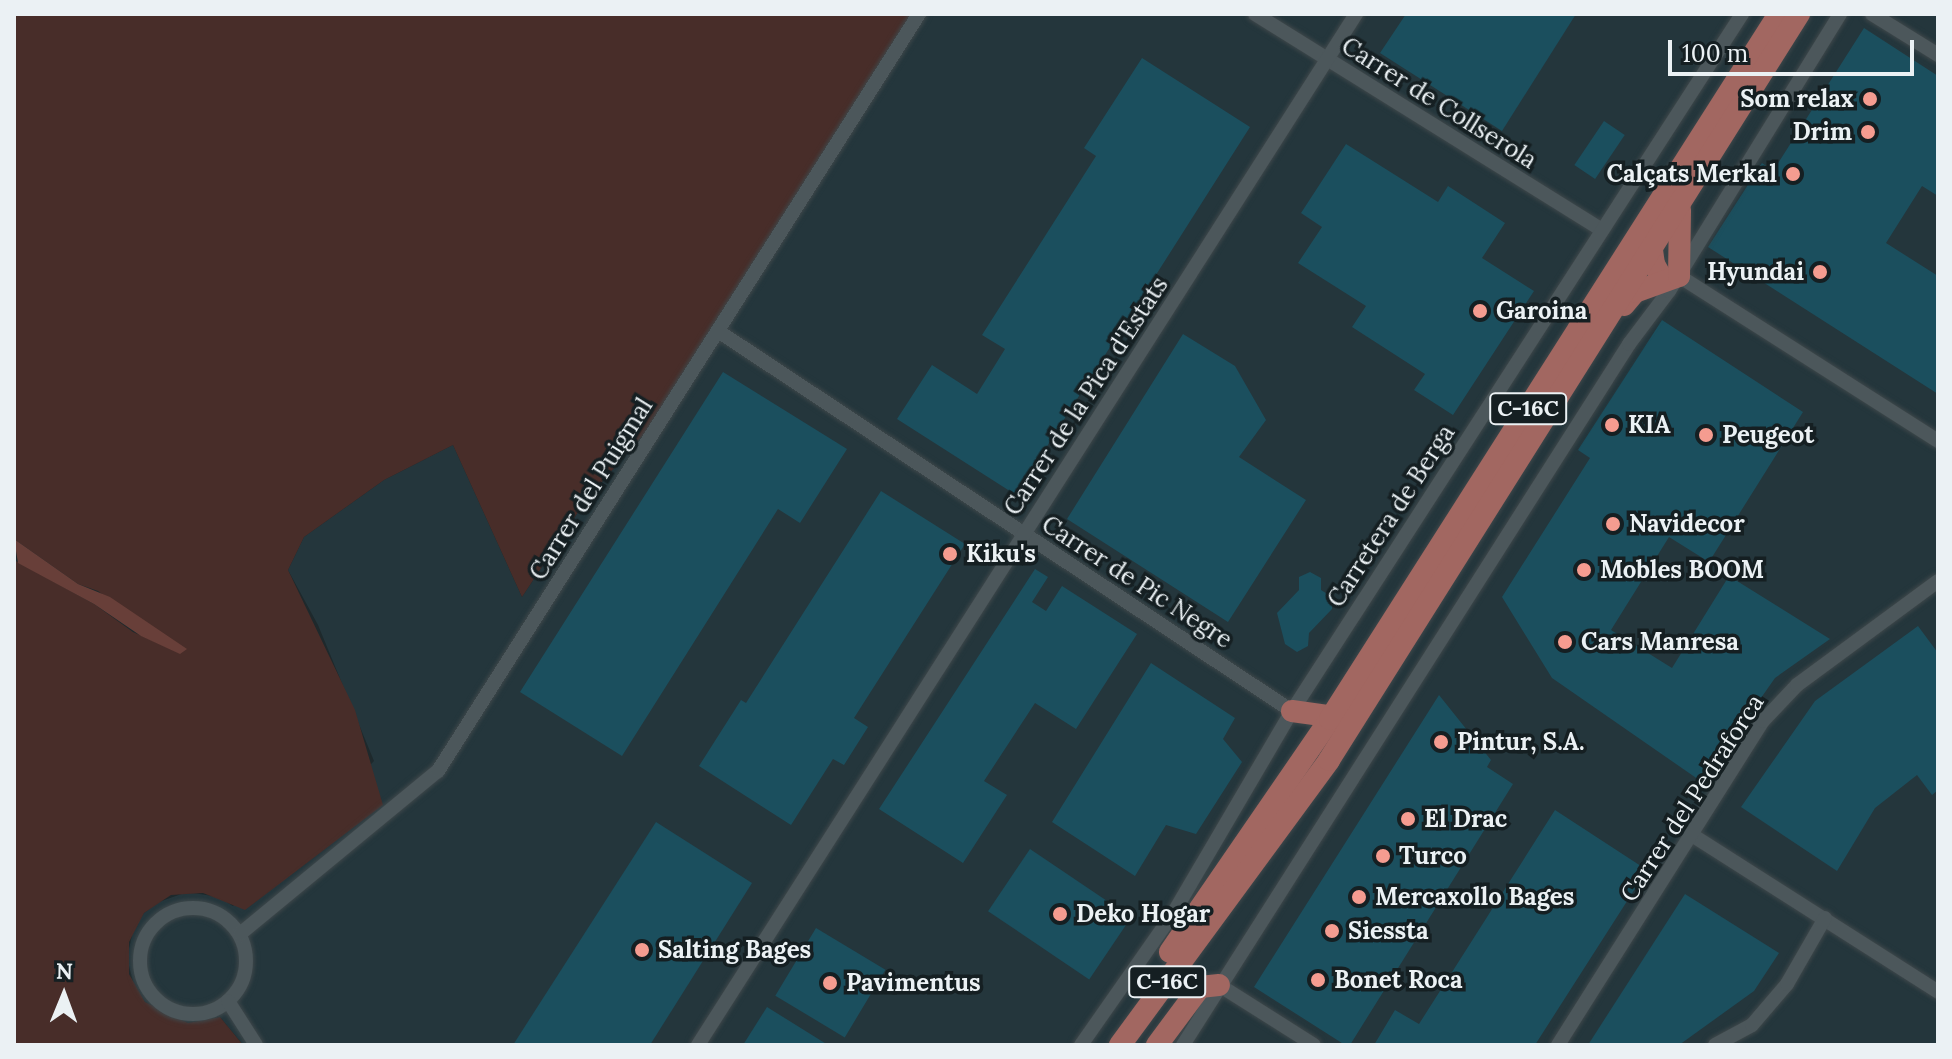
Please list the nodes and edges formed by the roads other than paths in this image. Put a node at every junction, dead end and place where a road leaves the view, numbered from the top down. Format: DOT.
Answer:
graph roads {
  1 [pos="919,14"];
  2 [pos="1255,14"];
  3 [pos="1356,14"];
  4 [pos="1742,14"];
  5 [pos="1779,14"];
  6 [pos="1799,14"];
  7 [pos="1840,14"];
  8 [pos="1872,14"];
  9 [pos="1938,55"];
  10 [pos="1752,58"];
  11 [pos="1326,59"];
  12 [pos="1680,209"];
  13 [pos="1601,229"];
  14 [pos="1651,250"];
  15 [pos="1676,250"];
  16 [pos="1671,278"];
  17 [pos="718,331"];
  18 [pos="1601,331"];
  19 [pos="1566,349"];
  20 [pos="1938,441"];
  21 [pos="1024,535"];
  22 [pos="1938,581"];
  23 [pos="1421,607"];
  24 [pos="1292,711"];
  25 [pos="1330,719"];
  26 [pos="1273,800"];
  27 [pos="1692,835"];
  28 [pos="1213,918"];
  29 [pos="1825,918"];
  30 [pos="240,934"];
  31 [pos="1219,985"];
  32 [pos="1938,992"];
  33 [pos="228,1001"];
  34 [pos="256,1045"];
  35 [pos="698,1045"];
  36 [pos="1081,1045"];
  37 [pos="1103,1045"];
  38 [pos="1120,1045"];
  39 [pos="1134,1045"];
  40 [pos="1157,1045"];
  41 [pos="1183,1045"];
  42 [pos="1314,1045"];
  43 [pos="1558,1045"];
  44 [pos="1715,1045"];
  1 -- 17 [label="street, Carrer del Puigmal"];
  2 -- 11 [label="street, Carrer de Collserola"];
  3 -- 11 [label="street, Carrer de la Pica d'Estats"];
  4 -- 13 [label="street, Carretera de Berga"];
  5 -- 10 [label="main road, C-16C"];
  6 -- 12 [label="main road, C-16C"];
  7 -- 16 [label="street"];
  8 -- 9 [label="street"];
  10 -- 14 [label="main road"];
  10 -- 19 [label="main road, C-16C"];
  11 -- 13 [label="street, Carrer de Collserola"];
  11 -- 21 [label="street, Carrer de la Pica d'Estats"];
  12 -- 14 [label="main road, C-16C"];
  12 -- 15 [label="main road"];
  13 -- 24 [label="street, Carretera de Berga"];
  14 -- 15 [label="main road"];
  14 -- 16 [label="main road"];
  14 -- 18 [label="main road, C-16C"];
  14 -- 19 [label="main road"];
  15 -- 16 [label="main road"];
  16 -- 18 [label="main road"];
  16 -- 20 [label="street"];
  16 -- 31 [label="street"];
  17 -- 21 [label="street, Carrer de Pic Negre"];
  17 -- 30 [label="street, Carrer del Puigmal"];
  18 -- 23 [label="main road, C-16C"];
  19 -- 25 [label="main road, C-16C"];
  21 -- 24 [label="street, Carrer de Pic Negre"];
  21 -- 35 [label="street, Carrer de la Pica d'Estats"];
  22 -- 27 [label="street, Carrer del Pedraforca"];
  23 -- 25 [label="main road"];
  23 -- 28 [label="main road, C-16C"];
  24 -- 25 [label="main road"];
  24 -- 26 [label="main road"];
  24 -- 36 [label="street, Carretera de Berga"];
  25 -- 26 [label="main road, C-16C"];
  26 -- 37 [label="main road, C-16C"];
  27 -- 29 [label="street"];
  27 -- 43 [label="street, Carrer del Pedraforca"];
  28 -- 38 [label="main road, C-16C"];
  28 -- 39 [label="main road"];
  29 -- 32 [label="street"];
  29 -- 44 [label="street"];
  30 -- 33 [label="street"];
  30 -- 33 [label="street"];
  31 -- 40 [label="main road"];
  31 -- 41 [label="street"];
  31 -- 42 [label="street"];
  33 -- 34 [label="street"];
}
